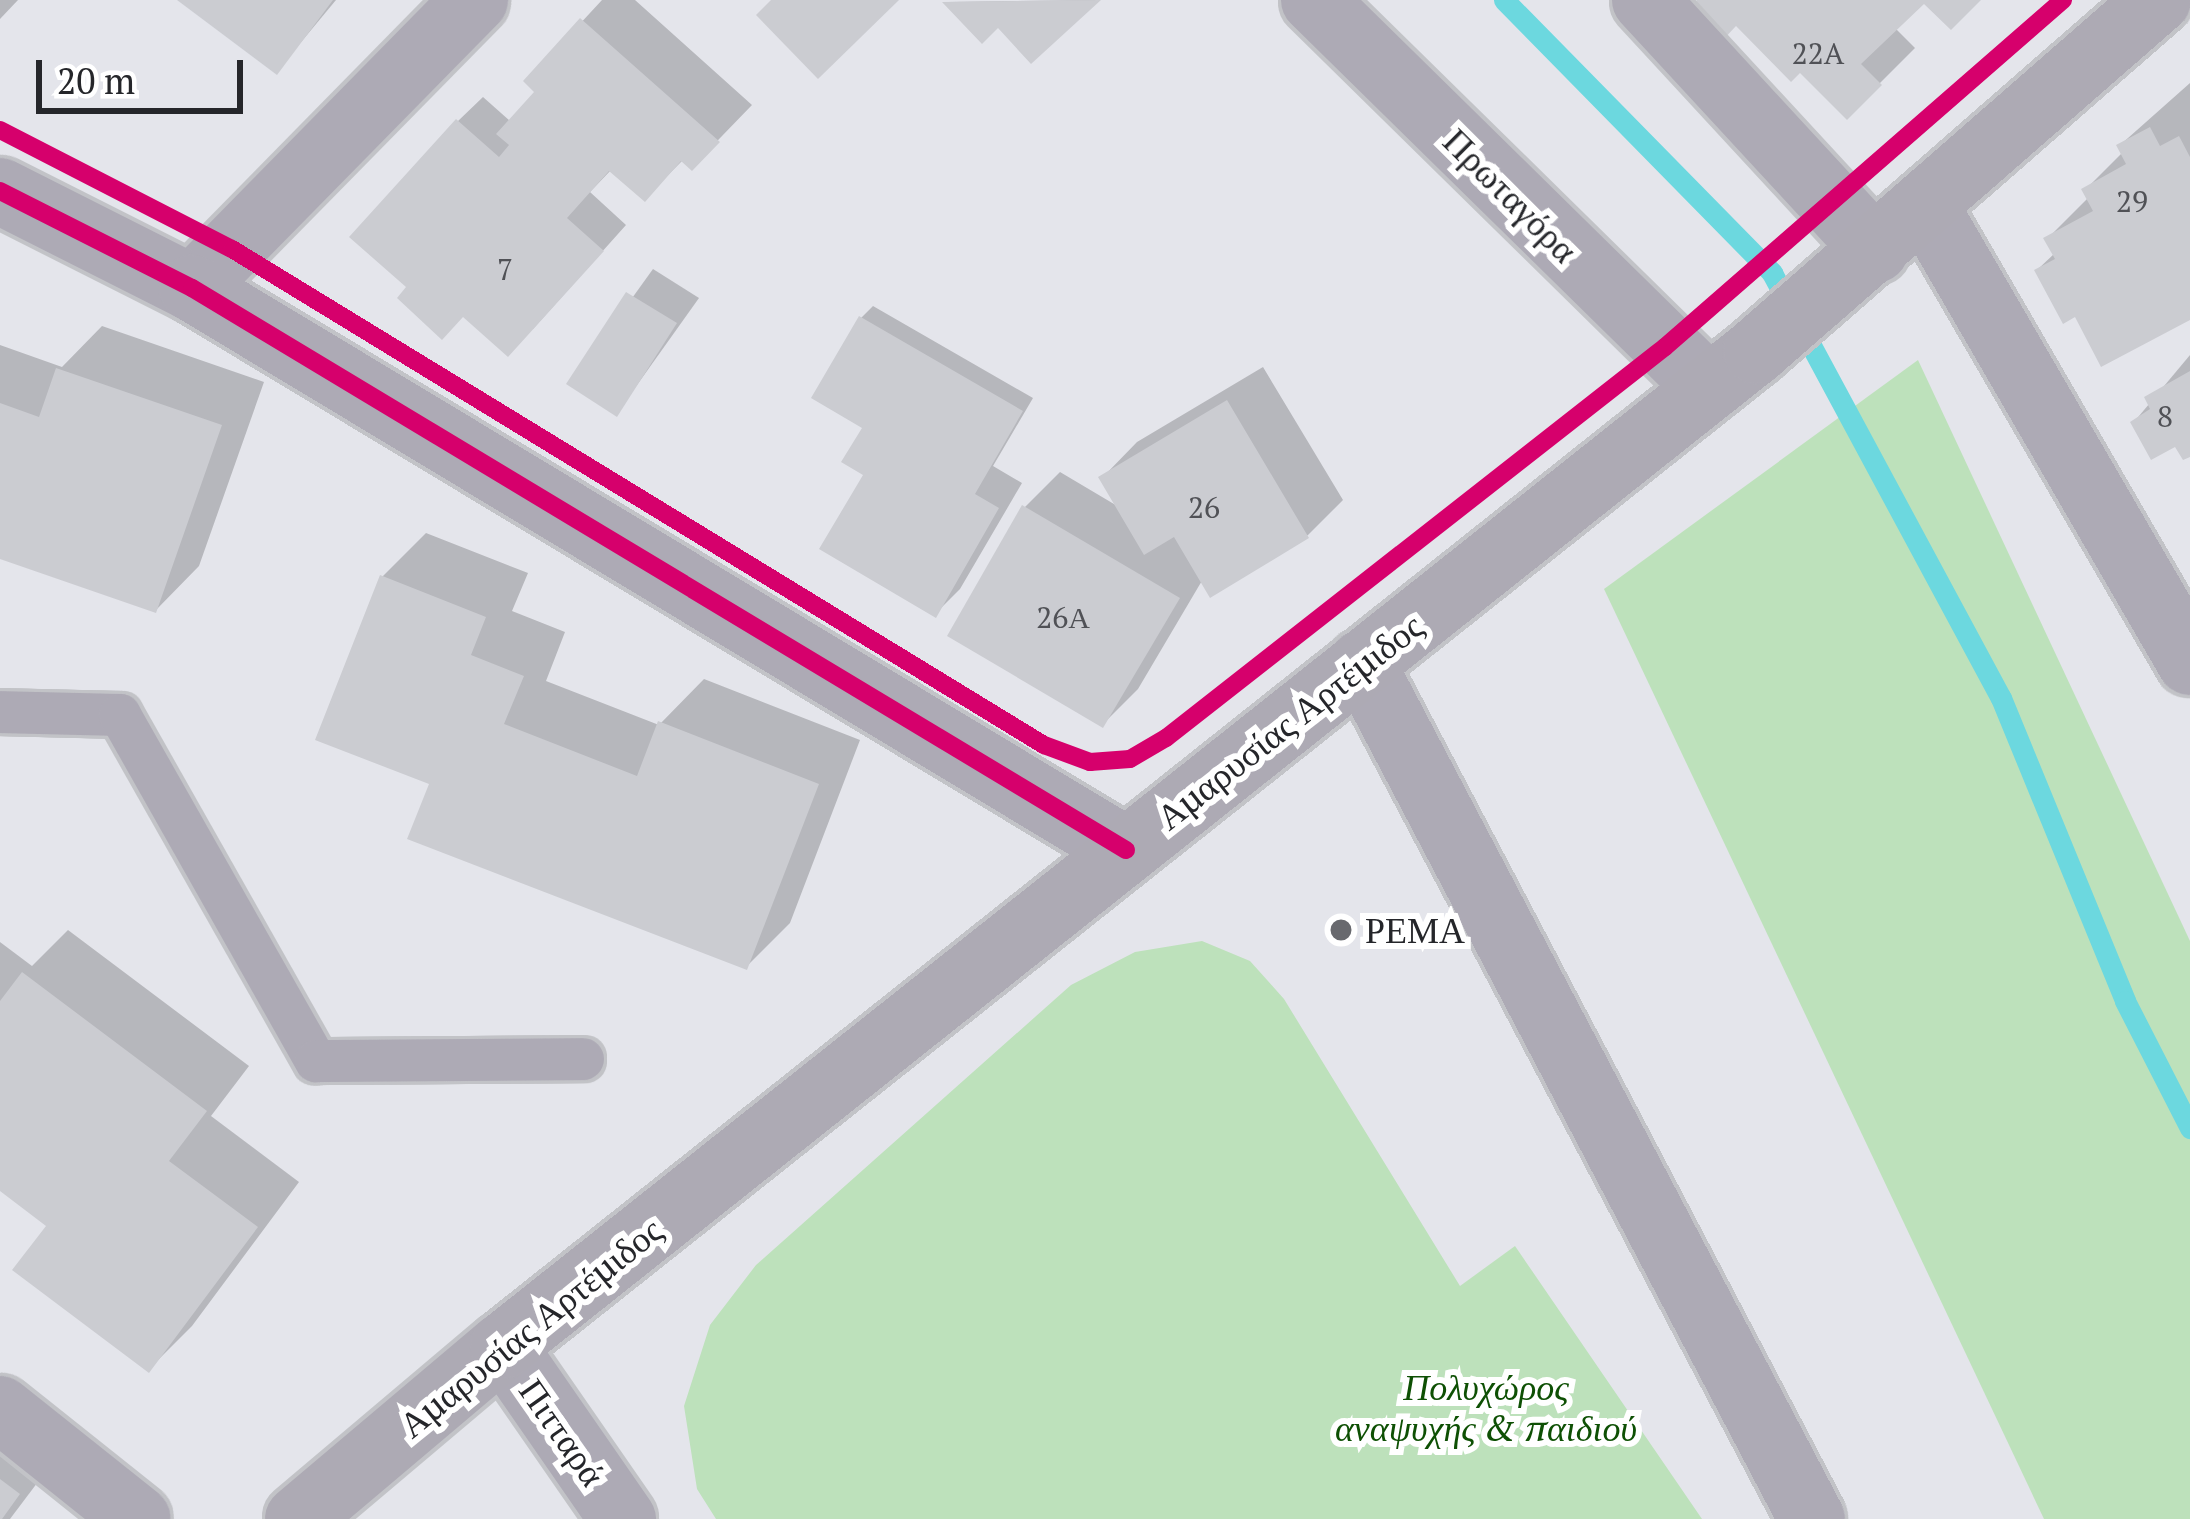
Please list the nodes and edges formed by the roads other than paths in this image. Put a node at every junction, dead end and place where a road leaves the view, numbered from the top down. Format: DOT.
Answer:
graph roads {
  1 [pos="475,0"];
  2 [pos="1314,0"];
  3 [pos="1645,0"];
  4 [pos="2158,0"];
  5 [pos="0,190"];
  6 [pos="1925,207"];
  7 [pos="1854,269"];
  8 [pos="193,288"];
  9 [pos="1733,370"];
  10 [pos="2190,662"];
  11 [pos="1362,663"];
  12 [pos="0,712"];
  13 [pos="1126,850"];
  14 [pos="584,1059"];
  15 [pos="503,1346"];
  16 [pos="0,1408"];
  17 [pos="138,1519"];
  18 [pos="298,1519"];
  19 [pos="623,1519"];
  20 [pos="1812,1519"];
  1 -- 8 [label="street"];
  2 -- 9 [label="street, Πρωταγόρα"];
  3 -- 7 [label="street"];
  4 -- 6 [label="main road, Αμαρυσίας Αρτέμιδος"];
  5 -- 8 [label="street"];
  6 -- 7 [label="main road, Αμαρυσίας Αρτέμιδος"];
  6 -- 10 [label="street"];
  7 -- 9 [label="main road, Αμαρυσίας Αρτέμιδος"];
  8 -- 13 [label="street"];
  9 -- 11 [label="main road, Αμαρυσίας Αρτέμιδος"];
  11 -- 13 [label="main road, Αμαρυσίας Αρτέμιδος"];
  11 -- 20 [label="street"];
  12 -- 14 [label="lane"];
  13 -- 15 [label="main road, Αμαρυσίας Αρτέμιδος"];
  15 -- 18 [label="main road, Αμαρυσίας Αρτέμιδος"];
  15 -- 19 [label="street, Πιτταρά"];
  16 -- 17 [label="street"];
}
